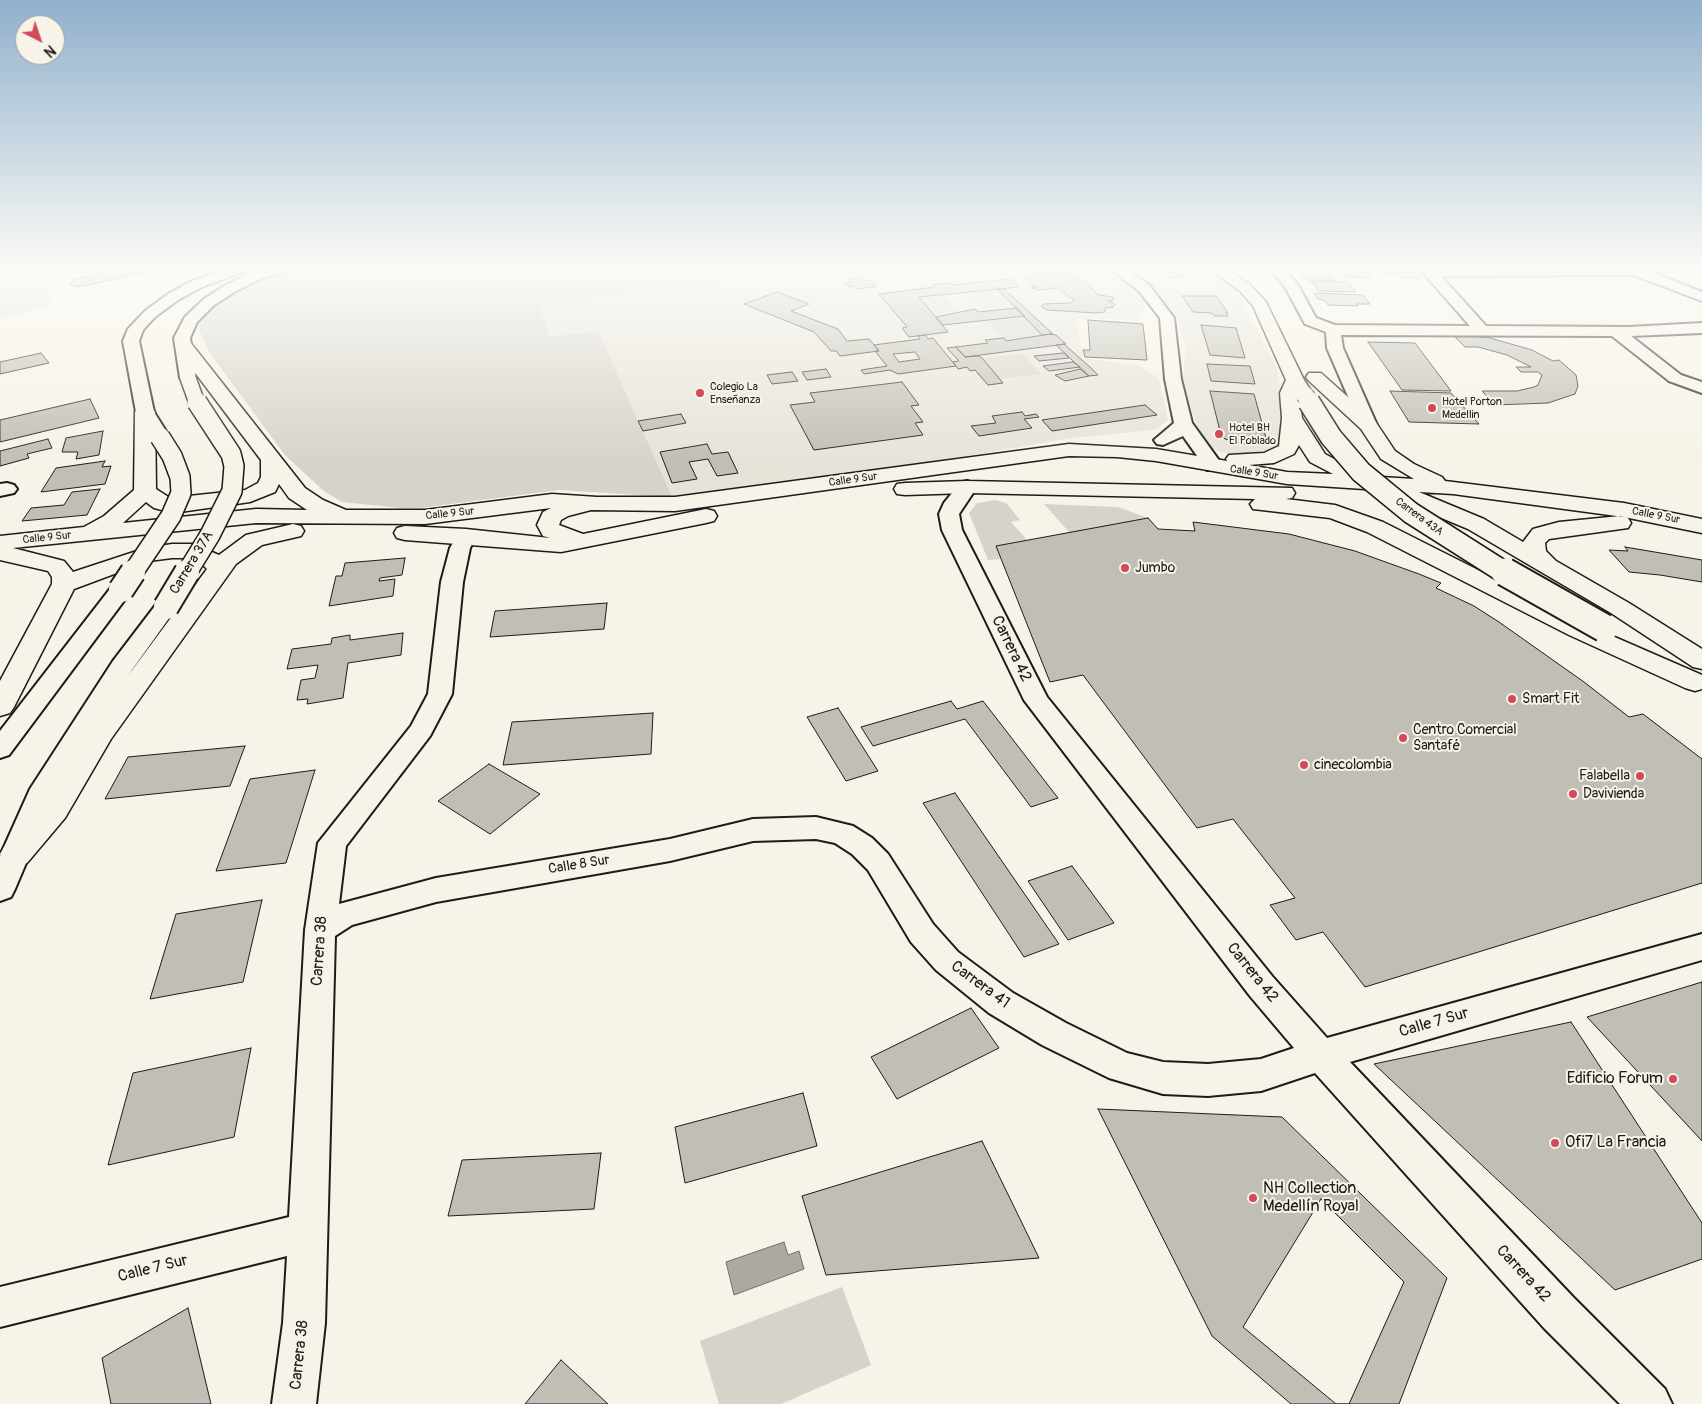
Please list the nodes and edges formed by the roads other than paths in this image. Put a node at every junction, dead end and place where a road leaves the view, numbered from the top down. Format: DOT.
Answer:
graph roads {
  1 [pos="1616,332"];
  2 [pos="135,333"];
  3 [pos="184,333"];
  4 [pos="1170,333"];
  5 [pos="1278,333"];
  6 [pos="1333,333"];
  7 [pos="184,346"];
  8 [pos="1309,381"];
  9 [pos="1702,388"];
  10 [pos="145,412"];
  11 [pos="1292,418"];
  12 [pos="1183,423"];
  13 [pos="1368,425"];
  14 [pos="1159,448"];
  15 [pos="1208,458"];
  16 [pos="271,460"];
  17 [pos="1365,482"];
  18 [pos="967,486"];
  19 [pos="1453,488"];
  20 [pos="1072,490"];
  21 [pos="1150,490"];
  22 [pos="145,492"];
  23 [pos="1416,497"];
  24 [pos="597,504"];
  25 [pos="344,516"];
  26 [pos="1620,522"];
  27 [pos="1702,526"];
  28 [pos="293,531"];
  29 [pos="77,534"];
  30 [pos="466,536"];
  31 [pos="1702,540"];
  32 [pos="583,541"];
  33 [pos="2,551"];
  34 [pos="1550,568"];
  35 [pos="219,569"];
  36 [pos="64,584"];
  37 [pos="1700,674"];
  38 [pos="0,707"];
  39 [pos="0,749"];
  40 [pos="843,834"];
  41 [pos="16,854"];
  42 [pos="0,889"];
  43 [pos="320,930"];
  44 [pos="1702,947"];
  45 [pos="1321,1055"];
  46 [pos="1164,1078"];
  47 [pos="307,1232"];
  48 [pos="0,1307"];
  49 [pos="294,1404"];
  50 [pos="1650,1404"];
  1 -- 9 [label="street"];
  2 -- 10 [label="street"];
  3 -- 7 [label="street, Carrera 37A"];
  4 -- 12 [label="street"];
  5 -- 8 [label="main road, Carrera 43A"];
  6 -- 13 [label="street"];
  7 -- 16 [label="main road"];
  7 -- 41 [label="street, Carrera 37A, bridge"];
  8 -- 11 [label="main road"];
  8 -- 13 [label="main road"];
  8 -- 37 [label="main road, Carrera 43A, bridge"];
  10 -- 22 [label="main road"];
  10 -- 39 [label="street, bridge"];
  11 -- 15 [label="main road"];
  11 -- 17 [label="main road"];
  12 -- 14 [label="street"];
  12 -- 15 [label="street"];
  13 -- 19 [label="main road"];
  14 -- 15 [label="main road, Calle 9 Sur"];
  14 -- 21 [label="main road"];
  14 -- 24 [label="main road, Calle 9 Sur"];
  15 -- 17 [label="main road, Calle 9 Sur"];
  16 -- 22 [label="main road"];
  16 -- 25 [label="main road"];
  17 -- 19 [label="main road, Calle 9 Sur"];
  17 -- 23 [label="main road"];
  18 -- 20 [label="main road, Calle 9 Sur"];
  18 -- 32 [label="main road, Calle 9 Sur"];
  18 -- 45 [label="street, Carrera 42"];
  19 -- 27 [label="main road, Calle 9 Sur"];
  20 -- 21 [label="main road, Calle 9 Sur"];
  20 -- 37 [label="main road"];
  21 -- 23 [label="main road, Calle 9 Sur"];
  22 -- 29 [label="main road"];
  23 -- 26 [label="main road, Calle 9 Sur"];
  23 -- 34 [label="main road"];
  24 -- 25 [label="main road, Calle 9 Sur"];
  24 -- 32 [label="main road"];
  25 -- 29 [label="main road, Calle 9 Sur"];
  26 -- 31 [label="main road"];
  26 -- 34 [label="main road"];
  28 -- 30 [label="main road, Calle 9 Sur"];
  28 -- 33 [label="main road, Calle 9 Sur"];
  28 -- 35 [label="main road"];
  29 -- 33 [label="main road, Calle 9 Sur"];
  30 -- 32 [label="main road, Calle 9 Sur"];
  30 -- 43 [label="street, Carrera 38"];
  33 -- 36 [label="main road"];
  34 -- 37 [label="main road"];
  35 -- 36 [label="main road"];
  35 -- 41 [label="main road"];
  36 -- 38 [label="main road"];
  40 -- 43 [label="street, Calle 8 Sur"];
  40 -- 46 [label="street, Carrera 41"];
  41 -- 42 [label="street, Carrera 37A"];
  43 -- 47 [label="street, Carrera 38"];
  44 -- 45 [label="street, Calle 7 Sur"];
  45 -- 46 [label="street, Calle 7 Sur"];
  45 -- 50 [label="street, Carrera 42"];
  47 -- 48 [label="street, Calle 7 Sur"];
  47 -- 49 [label="street, Carrera 38"];
}
